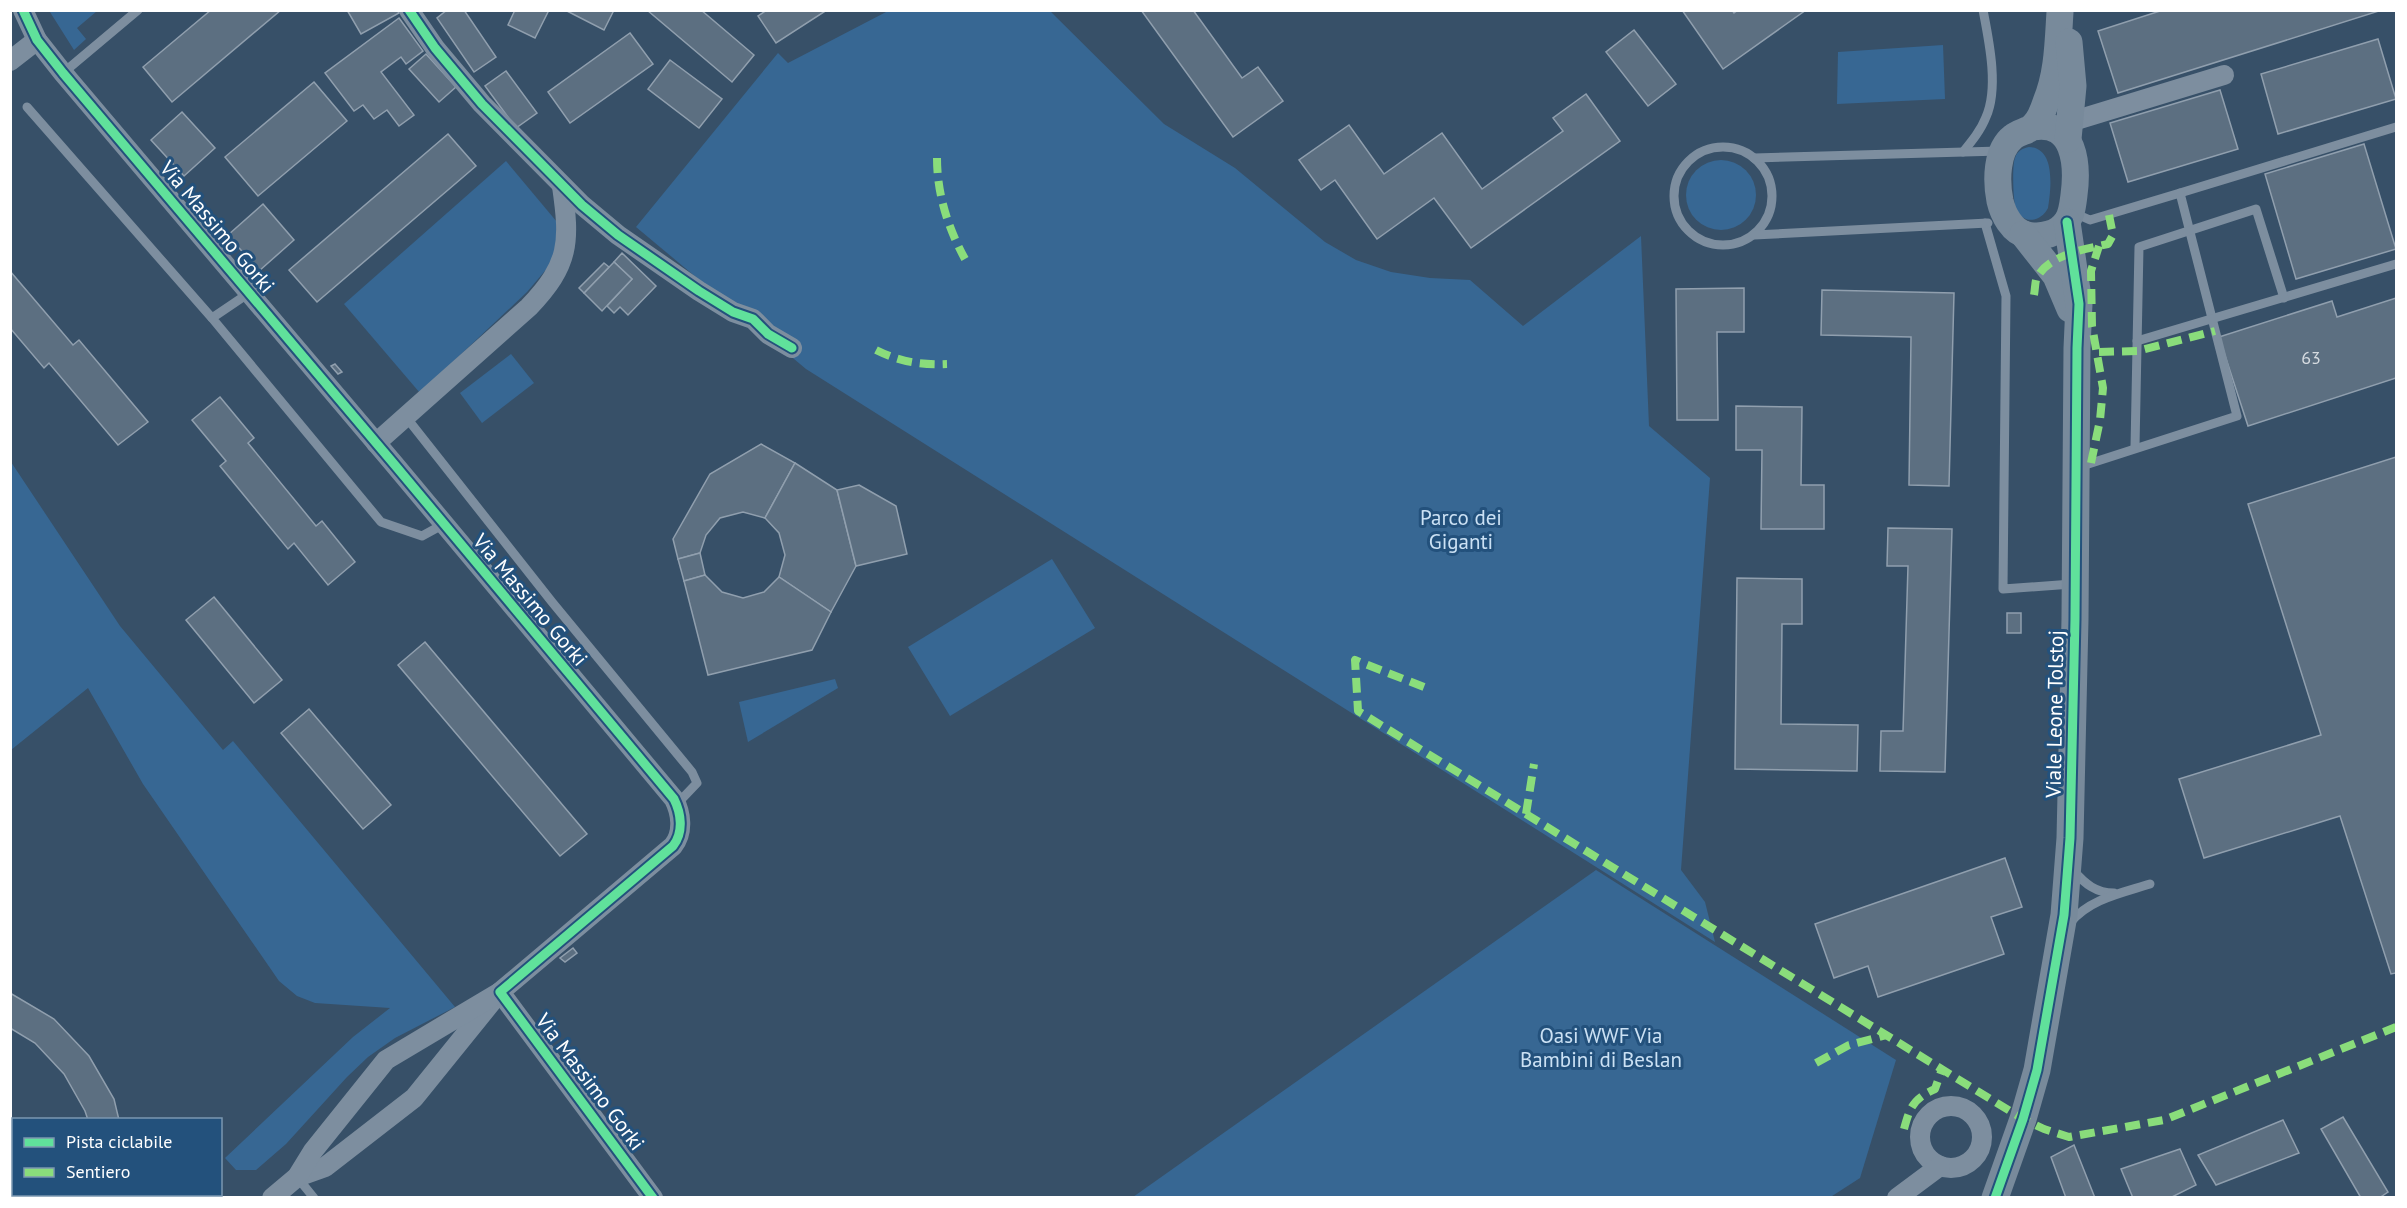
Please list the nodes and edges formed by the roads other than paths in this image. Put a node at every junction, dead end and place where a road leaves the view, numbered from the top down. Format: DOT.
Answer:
graph roads {
  1 [pos="23,10"];
  2 [pos="138,10"];
  3 [pos="409,10"];
  4 [pos="1983,10"];
  5 [pos="2062,11"];
  6 [pos="37,40"];
  7 [pos="10,61"];
  8 [pos="63,73"];
  9 [pos="2224,75"];
  10 [pos="27,107"];
  11 [pos="2033,127"];
  12 [pos="2397,127"];
  13 [pos="2069,131"];
  14 [pos="2002,151"];
  15 [pos="1963,152"];
  16 [pos="1754,158"];
  17 [pos="562,186"];
  18 [pos="2180,193"];
  19 [pos="2069,217"];
  20 [pos="2005,226"];
  21 [pos="2190,231"];
  22 [pos="1754,235"];
  23 [pos="2397,264"];
  24 [pos="249,293"];
  25 [pos="2284,298"];
  26 [pos="212,318"];
  27 [pos="2212,319"];
  28 [pos="2137,341"];
  29 [pos="792,348"];
  30 [pos="2077,348"];
  31 [pos="406,417"];
  32 [pos="376,442"];
  33 [pos="2135,447"];
  34 [pos="2076,468"];
  35 [pos="444,524"];
  36 [pos="2076,584"];
  37 [pos="676,804"];
  38 [pos="2069,866"];
  39 [pos="2150,884"];
  40 [pos="2120,893"];
  41 [pos="2061,939"];
  42 [pos="500,992"];
  43 [pos="1940,1166"];
  44 [pos="297,1177"];
  45 [pos="309,1196"];
  46 [pos="272,1197"];
  47 [pos="653,1197"];
  48 [pos="1897,1197"];
  49 [pos="1995,1197"];
  1 -- 6 [label="street, Via Massimo Gorki"];
  2 -- 8 [label="lane"];
  3 -- 17 [label="street"];
  4 -- 15 [label="lane"];
  5 -- 11 [label="street, Viale Leone Tolstoj"];
  5 -- 13 [label="street, Viale Leone Tolstoj"];
  6 -- 7 [label="street"];
  6 -- 8 [label="street, Via Massimo Gorki"];
  8 -- 24 [label="street, Via Massimo Gorki"];
  9 -- 13 [label="street"];
  10 -- 26 [label="lane"];
  11 -- 13 [label="street"];
  11 -- 14 [label="street, Viale Leone Tolstoj"];
  12 -- 18 [label="lane"];
  13 -- 19 [label="street, Viale Leone Tolstoj"];
  14 -- 15 [label="lane"];
  14 -- 20 [label="street, Viale Leone Tolstoj"];
  15 -- 16 [label="lane"];
  16 -- 22 [label="lane"];
  16 -- 22 [label="lane"];
  17 -- 29 [label="street"];
  17 -- 31 [label="street"];
  18 -- 19 [label="lane"];
  18 -- 21 [label="lane"];
  19 -- 20 [label="street"];
  19 -- 30 [label="street, Viale Leone Tolstoj"];
  20 -- 22 [label="lane"];
  20 -- 30 [label="street, Viale Leone Tolstoj"];
  20 -- 36 [label="lane"];
  21 -- 25 [label="lane"];
  21 -- 27 [label="lane"];
  21 -- 28 [label="lane"];
  23 -- 25 [label="lane"];
  24 -- 26 [label="lane"];
  24 -- 32 [label="street, Via Massimo Gorki"];
  25 -- 27 [label="lane"];
  26 -- 35 [label="lane"];
  27 -- 28 [label="lane"];
  27 -- 33 [label="lane"];
  28 -- 33 [label="lane"];
  30 -- 34 [label="street, Viale Leone Tolstoj"];
  31 -- 32 [label="street"];
  31 -- 37 [label="lane"];
  32 -- 35 [label="street, Via Massimo Gorki"];
  33 -- 34 [label="lane"];
  34 -- 36 [label="street, Viale Leone Tolstoj"];
  35 -- 37 [label="street, Via Massimo Gorki"];
  36 -- 38 [label="street, Viale Leone Tolstoj"];
  37 -- 42 [label="street"];
  38 -- 40 [label="lane"];
  38 -- 41 [label="street, Viale Leone Tolstoj"];
  39 -- 40 [label="lane"];
  40 -- 41 [label="lane"];
  41 -- 49 [label="street, Viale Leone Tolstoj"];
  42 -- 44 [label="street"];
  42 -- 44 [label="street"];
  42 -- 47 [label="street, Via Massimo Gorki"];
  43 -- 48 [label="street"];
  44 -- 45 [label="lane"];
  44 -- 46 [label="street"];
}
